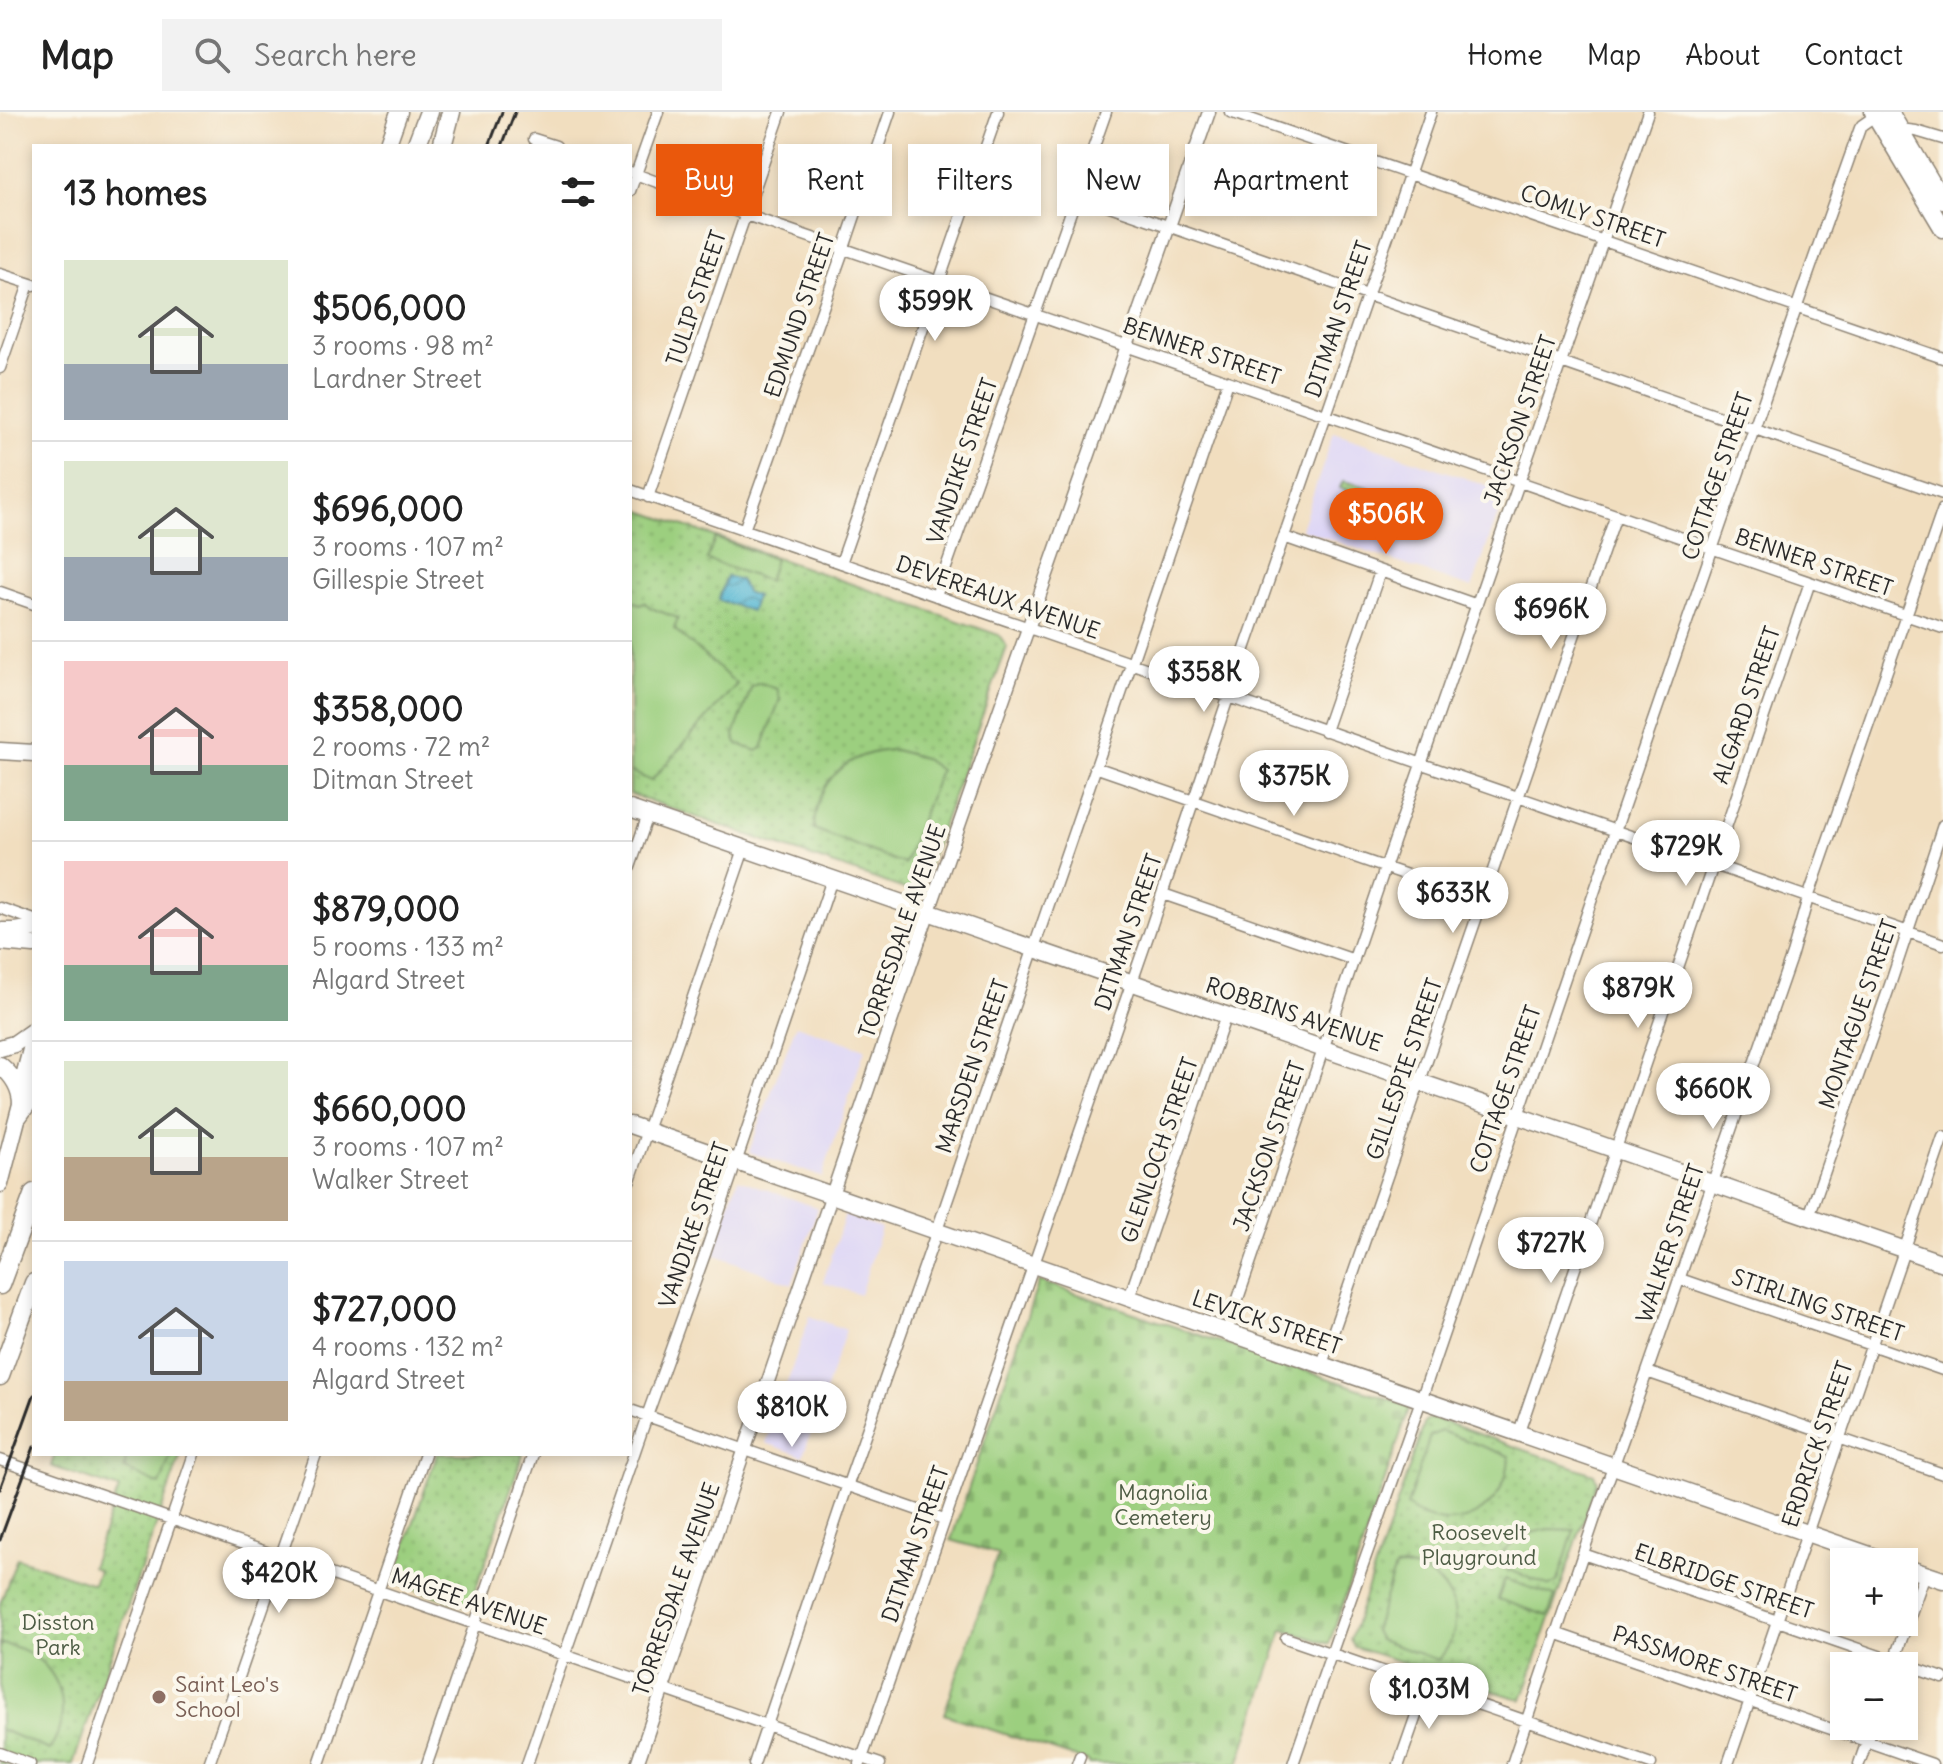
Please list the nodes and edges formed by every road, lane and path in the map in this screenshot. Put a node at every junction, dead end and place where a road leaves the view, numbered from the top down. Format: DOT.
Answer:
graph roads {
  1 [pos="399,112"];
  2 [pos="429,112"];
  3 [pos="451,112"];
  4 [pos="658,112"];
  5 [pos="781,112"];
  6 [pos="890,112"];
  7 [pos="998,112"];
  8 [pos="1106,112"];
  9 [pos="1209,112"];
  10 [pos="1230,112"];
  11 [pos="1431,112"];
  12 [pos="1648,112"];
  13 [pos="1880,113"];
  14 [pos="1900,129"];
  15 [pos="534,139"];
  16 [pos="1943,139"];
  17 [pos="388,144"];
  18 [pos="417,144"];
  19 [pos="443,144"];
  20 [pos="550,144"];
  21 [pos="1095,144"];
  22 [pos="762,168"];
  23 [pos="633,173"];
  24 [pos="1410,174"];
  25 [pos="656,182"];
  26 [pos="1943,201"];
  27 [pos="746,216"];
  28 [pos="749,216"];
  29 [pos="1070,216"];
  30 [pos="1138,216"];
  31 [pos="1169,227"];
  32 [pos="1943,229"];
  33 [pos="1603,241"];
  34 [pos="844,248"];
  35 [pos="0,274"];
  36 [pos="939,281"];
  37 [pos="32,285"];
  38 [pos="1368,294"];
  39 [pos="1796,308"];
  40 [pos="1034,315"];
  41 [pos="1126,345"];
  42 [pos="1943,358"];
  43 [pos="1561,362"];
  44 [pos="0,368"];
  45 [pos="1228,382"];
  46 [pos="1326,415"];
  47 [pos="1754,428"];
  48 [pos="1519,482"];
  49 [pos="632,491"];
  50 [pos="1943,494"];
  51 [pos="648,497"];
  52 [pos="1943,509"];
  53 [pos="1616,515"];
  54 [pos="744,530"];
  55 [pos="1284,537"];
  56 [pos="1713,548"];
  57 [pos="841,563"];
  58 [pos="1380,572"];
  59 [pos="1810,582"];
  60 [pos="0,592"];
  61 [pos="936,596"];
  62 [pos="32,603"];
  63 [pos="1477,605"];
  64 [pos="1907,615"];
  65 [pos="1028,628"];
  66 [pos="1943,628"];
  67 [pos="1131,664"];
  68 [pos="1228,698"];
  69 [pos="1325,731"];
  70 [pos="0,751"];
  71 [pos="32,753"];
  72 [pos="1422,765"];
  73 [pos="1095,767"];
  74 [pos="1518,798"];
  75 [pos="1192,801"];
  76 [pos="632,810"];
  77 [pos="648,815"];
  78 [pos="1943,825"];
  79 [pos="1615,831"];
  80 [pos="744,849"];
  81 [pos="632,861"];
  82 [pos="1711,866"];
  83 [pos="1385,868"];
  84 [pos="832,879"];
  85 [pos="1163,894"];
  86 [pos="1808,898"];
  87 [pos="1482,901"];
  88 [pos="0,908"];
  89 [pos="929,911"];
  90 [pos="32,919"];
  91 [pos="32,928"];
  92 [pos="0,931"];
  93 [pos="1908,932"];
  94 [pos="0,942"];
  95 [pos="1943,944"];
  96 [pos="26,945"];
  97 [pos="1033,947"];
  98 [pos="1354,960"];
  99 [pos="1132,982"];
  100 [pos="1226,1015"];
  101 [pos="32,1031"];
  102 [pos="1324,1047"];
  103 [pos="0,1048"];
  104 [pos="32,1052"];
  105 [pos="0,1065"];
  106 [pos="1421,1083"];
  107 [pos="27,1087"];
  108 [pos="1517,1115"];
  109 [pos="632,1126"];
  110 [pos="647,1131"];
  111 [pos="1943,1137"];
  112 [pos="1616,1149"];
  113 [pos="737,1162"];
  114 [pos="632,1174"];
  115 [pos="1713,1183"];
  116 [pos="0,1184"];
  117 [pos="833,1196"];
  118 [pos="32,1198"];
  119 [pos="1809,1216"];
  120 [pos="937,1231"];
  121 [pos="1905,1250"];
  122 [pos="1943,1263"];
  123 [pos="1034,1265"];
  124 [pos="1680,1279"];
  125 [pos="0,1285"];
  126 [pos="32,1288"];
  127 [pos="1129,1298"];
  128 [pos="1227,1331"];
  129 [pos="1871,1345"];
  130 [pos="1322,1364"];
  131 [pos="1943,1370"];
  132 [pos="1647,1372"];
  133 [pos="0,1376"];
  134 [pos="1421,1399"];
  135 [pos="632,1411"];
  136 [pos="647,1416"];
  137 [pos="1519,1432"];
  138 [pos="1840,1438"];
  139 [pos="745,1450"];
  140 [pos="193,1456"];
  141 [pos="315,1456"];
  142 [pos="424,1456"];
  143 [pos="532,1456"];
  144 [pos="0,1460"];
  145 [pos="1614,1466"];
  146 [pos="1943,1474"];
  147 [pos="847,1487"];
  148 [pos="171,1519"];
  149 [pos="944,1519"];
  150 [pos="1808,1534"];
  151 [pos="1849,1548"];
  152 [pos="1583,1554"];
  153 [pos="281,1557"];
  154 [pos="1918,1572"];
  155 [pos="1925,1574"];
  156 [pos="1943,1580"];
  157 [pos="378,1590"];
  158 [pos="1777,1621"];
  159 [pos="475,1624"];
  160 [pos="1555,1633"];
  161 [pos="1286,1638"];
  162 [pos="1861,1652"];
  163 [pos="1897,1652"];
  164 [pos="1331,1654"];
  165 [pos="564,1655"];
  166 [pos="1918,1671"];
  167 [pos="1943,1678"];
  168 [pos="1426,1687"];
  169 [pos="663,1689"];
  170 [pos="1749,1700"];
  171 [pos="1525,1721"];
  172 [pos="767,1725"];
  173 [pos="1867,1741"];
  174 [pos="0,1753"];
  175 [pos="861,1761"];
  176 [pos="30,1764"];
  177 [pos="87,1764"];
  178 [pos="209,1764"];
  179 [pos="319,1764"];
  180 [pos="427,1764"];
  181 [pos="527,1764"];
  182 [pos="637,1764"];
  183 [pos="754,1764"];
  184 [pos="880,1764"];
  185 [pos="1293,1764"];
  186 [pos="1399,1764"];
  187 [pos="1512,1764"];
  188 [pos="1651,1764"];
  189 [pos="1728,1764"];
  190 [pos="1859,1764"];
  191 [pos="1932,1764"];
  1 -- 17 [label="main road"];
  2 -- 18 [label="highway"];
  3 -- 19 [label="highway"];
  4 -- 23 [label="street"];
  5 -- 22 [label="street, TULIP STREET"];
  6 -- 34 [label="street, EDMUND STREET"];
  7 -- 36 [label="street"];
  8 -- 21 [label="street, VANDIKE STREET"];
  9 -- 31 [label="street, TORRESDALE AVENUE"];
  10 -- 24 [label="street, COMLY STREET"];
  11 -- 24 [label="street, DITMAN STREET"];
  12 -- 33 [label="street, JACKSON STREET"];
  13 -- 14 [label="main road"];
  13 -- 32 [label="main road"];
  13 -- 39 [label="street, COTTAGE STREET"];
  14 -- 16 [label="street"];
  14 -- 26 [label="main road"];
  15 -- 20 [label="street"];
  23 -- 25 [label="street, BENNER STREET"];
  24 -- 33 [label="street, COMLY STREET"];
  24 -- 38 [label="street, DITMAN STREET"];
  27 -- 51 [label="street, TULIP STREET"];
  28 -- 34 [label="street, BENNER STREET"];
  29 -- 40 [label="street, VANDIKE STREET"];
  30 -- 31 [label="street"];
  31 -- 38 [label="street"];
  31 -- 41 [label="street, TORRESDALE AVENUE"];
  33 -- 39 [label="street, COMLY STREET"];
  33 -- 43 [label="street, JACKSON STREET"];
  34 -- 36 [label="street, BENNER STREET"];
  34 -- 54 [label="street, EDMUND STREET"];
  35 -- 37 [label="street"];
  36 -- 40 [label="street, BENNER STREET"];
  36 -- 57 [label="street"];
  37 -- 44 [label="street"];
  38 -- 43 [label="street"];
  38 -- 46 [label="street, DITMAN STREET"];
  39 -- 42 [label="street, COMLY STREET"];
  39 -- 47 [label="street, COTTAGE STREET"];
  40 -- 41 [label="street, BENNER STREET"];
  40 -- 61 [label="street, VANDIKE STREET"];
  41 -- 45 [label="street, BENNER STREET"];
  41 -- 65 [label="street, TORRESDALE AVENUE"];
  43 -- 47 [label="street"];
  43 -- 48 [label="street, JACKSON STREET"];
  45 -- 46 [label="street, BENNER STREET"];
  45 -- 67 [label="street, MARSDEN STREET"];
  46 -- 48 [label="street, BENNER STREET"];
  46 -- 55 [label="street, DITMAN STREET"];
  47 -- 50 [label="street"];
  47 -- 56 [label="street, COTTAGE STREET"];
  48 -- 53 [label="street, BENNER STREET"];
  48 -- 63 [label="street, JACKSON STREET"];
  49 -- 51 [label="street, DEVEREAUX AVENUE"];
  51 -- 54 [label="street, DEVEREAUX AVENUE"];
  52 -- 64 [label="street, WALKER STREET"];
  53 -- 56 [label="street, BENNER STREET"];
  53 -- 74 [label="street, GILLESPIE STREET"];
  54 -- 57 [label="street, DEVEREAUX AVENUE"];
  55 -- 58 [label="street"];
  55 -- 68 [label="street, DITMAN STREET"];
  56 -- 59 [label="street, BENNER STREET"];
  56 -- 79 [label="street, COTTAGE STREET"];
  57 -- 61 [label="street, DEVEREAUX AVENUE"];
  58 -- 63 [label="street"];
  58 -- 69 [label="street"];
  59 -- 64 [label="street, BENNER STREET"];
  59 -- 82 [label="street, ALGARD STREET"];
  60 -- 62 [label="street"];
  61 -- 65 [label="street, DEVEREAUX AVENUE"];
  63 -- 72 [label="street, JACKSON STREET"];
  64 -- 66 [label="street, BENNER STREET"];
  64 -- 86 [label="street, WALKER STREET"];
  65 -- 67 [label="street, DEVEREAUX AVENUE"];
  65 -- 89 [label="street, TORRESDALE AVENUE"];
  67 -- 68 [label="street, DEVEREAUX AVENUE"];
  67 -- 73 [label="street, MARSDEN STREET"];
  68 -- 69 [label="street, DEVEREAUX AVENUE"];
  68 -- 75 [label="street, DITMAN STREET"];
  69 -- 72 [label="street, DEVEREAUX AVENUE"];
  70 -- 71 [label="main road"];
  72 -- 74 [label="street, DEVEREAUX AVENUE"];
  72 -- 83 [label="street, JACKSON STREET"];
  73 -- 75 [label="street"];
  73 -- 97 [label="street, MARSDEN STREET"];
  74 -- 79 [label="street, DEVEREAUX AVENUE"];
  74 -- 87 [label="street, GILLESPIE STREET"];
  75 -- 83 [label="street"];
  75 -- 85 [label="street, DITMAN STREET"];
  76 -- 77 [label="main road, ROBBINS AVENUE"];
  77 -- 80 [label="main road, ROBBINS AVENUE"];
  77 -- 81 [label="street"];
  78 -- 93 [label="street, MONTAGUE STREET"];
  79 -- 82 [label="street, DEVEREAUX AVENUE"];
  79 -- 108 [label="street, COTTAGE STREET"];
  80 -- 84 [label="main road, ROBBINS AVENUE"];
  80 -- 110 [label="street"];
  82 -- 86 [label="street, DEVEREAUX AVENUE"];
  82 -- 112 [label="street, ALGARD STREET"];
  83 -- 87 [label="street"];
  83 -- 98 [label="street, JACKSON STREET"];
  84 -- 89 [label="main road, ROBBINS AVENUE"];
  84 -- 113 [label="street, VANDIKE STREET"];
  85 -- 98 [label="street"];
  85 -- 99 [label="street, DITMAN STREET"];
  86 -- 93 [label="street, DEVEREAUX AVENUE"];
  86 -- 115 [label="street, WALKER STREET"];
  87 -- 106 [label="street, GILLESPIE STREET"];
  88 -- 90 [label="street"];
  89 -- 97 [label="main road, ROBBINS AVENUE"];
  89 -- 117 [label="street, TORRESDALE AVENUE"];
  91 -- 92 [label="main road"];
  93 -- 95 [label="street, DEVEREAUX AVENUE"];
  93 -- 119 [label="street, MONTAGUE STREET"];
  94 -- 96 [label="main road"];
  97 -- 99 [label="main road, ROBBINS AVENUE"];
  97 -- 120 [label="street, MARSDEN STREET"];
  98 -- 102 [label="street, JACKSON STREET"];
  99 -- 100 [label="main road, ROBBINS AVENUE"];
  99 -- 123 [label="street, DITMAN STREET"];
  100 -- 102 [label="main road, ROBBINS AVENUE"];
  100 -- 127 [label="street, GLENLOCH STREET"];
  101 -- 103 [label="main road"];
  102 -- 106 [label="main road, ROBBINS AVENUE"];
  102 -- 128 [label="street, JACKSON STREET"];
  104 -- 107 [label="main road"];
  105 -- 107 [label="main road"];
  106 -- 108 [label="main road, ROBBINS AVENUE"];
  106 -- 130 [label="street, GILLESPIE STREET"];
  107 -- 116 [label="main road"];
  108 -- 112 [label="main road, ROBBINS AVENUE"];
  108 -- 134 [label="street, COTTAGE STREET"];
  109 -- 110 [label="main road, LEVICK STREET"];
  110 -- 113 [label="main road, LEVICK STREET"];
  110 -- 114 [label="street"];
  111 -- 121 [label="street, ERDRICK STREET"];
  112 -- 115 [label="main road, ROBBINS AVENUE"];
  112 -- 137 [label="street, ALGARD STREET"];
  113 -- 117 [label="main road, LEVICK STREET"];
  113 -- 136 [label="street, VANDIKE STREET"];
  115 -- 119 [label="main road, ROBBINS AVENUE"];
  115 -- 124 [label="street, WALKER STREET"];
  117 -- 120 [label="main road, LEVICK STREET"];
  117 -- 139 [label="street, TORRESDALE AVENUE"];
  118 -- 125 [label="highway"];
  119 -- 121 [label="main road, ROBBINS AVENUE"];
  120 -- 123 [label="main road, LEVICK STREET"];
  120 -- 147 [label="street, MARSDEN STREET"];
  121 -- 122 [label="main road, ROBBINS AVENUE"];
  121 -- 129 [label="street, ERDRICK STREET"];
  123 -- 127 [label="main road, LEVICK STREET"];
  123 -- 149 [label="street, DITMAN STREET"];
  124 -- 129 [label="street, STIRLING STREET"];
  124 -- 132 [label="street, WALKER STREET"];
  126 -- 133 [label="highway"];
  127 -- 128 [label="main road, LEVICK STREET"];
  128 -- 130 [label="main road, LEVICK STREET"];
  129 -- 131 [label="street, STIRLING STREET"];
  129 -- 138 [label="street, ERDRICK STREET"];
  130 -- 134 [label="main road, LEVICK STREET"];
  132 -- 138 [label="street"];
  132 -- 145 [label="street, WALKER STREET"];
  134 -- 137 [label="main road, LEVICK STREET"];
  134 -- 164 [label="street, COTTAGE STREET"];
  135 -- 136 [label="street"];
  136 -- 139 [label="street"];
  136 -- 165 [label="street, VANDIKE STREET"];
  137 -- 145 [label="main road, LEVICK STREET"];
  138 -- 146 [label="street"];
  138 -- 150 [label="street, ERDRICK STREET"];
  139 -- 147 [label="street"];
  139 -- 169 [label="street, TORRESDALE AVENUE"];
  140 -- 148 [label="street"];
  141 -- 153 [label="street"];
  142 -- 157 [label="street"];
  143 -- 159 [label="street"];
  144 -- 148 [label="street, MAGEE AVENUE"];
  145 -- 150 [label="main road, LEVICK STREET"];
  145 -- 152 [label="street, WALKER STREET"];
  147 -- 149 [label="street"];
  147 -- 172 [label="street, MARSDEN STREET"];
  148 -- 153 [label="street, MAGEE AVENUE"];
  148 -- 177 [label="street"];
  149 -- 175 [label="street, DITMAN STREET"];
  150 -- 151 [label="main road, LEVICK STREET"];
  150 -- 158 [label="street, ERDRICK STREET"];
  152 -- 158 [label="street, ELBRIDGE STREET"];
  152 -- 160 [label="street, WALKER STREET"];
  153 -- 157 [label="street, MAGEE AVENUE"];
  153 -- 178 [label="street"];
  154 -- 155 [label="main road"];
  155 -- 156 [label="main road"];
  155 -- 163 [label="street"];
  157 -- 159 [label="street, MAGEE AVENUE"];
  157 -- 179 [label="street"];
  158 -- 162 [label="street, ELBRIDGE STREET"];
  158 -- 170 [label="street, ERDRICK STREET"];
  159 -- 165 [label="street, MAGEE AVENUE"];
  159 -- 180 [label="street"];
  160 -- 170 [label="street, PASSMORE STREET"];
  160 -- 171 [label="street, WALKER STREET"];
  161 -- 164 [label="street"];
  164 -- 168 [label="street"];
  164 -- 185 [label="street, COTTAGE STREET"];
  165 -- 169 [label="street, MAGEE AVENUE"];
  165 -- 181 [label="street, VANDIKE STREET"];
  166 -- 167 [label="street, ELBRIDGE STREET"];
  168 -- 171 [label="street"];
  168 -- 186 [label="street"];
  169 -- 172 [label="street, MAGEE AVENUE"];
  169 -- 182 [label="street, TORRESDALE AVENUE"];
  170 -- 173 [label="street, PASSMORE STREET"];
  170 -- 189 [label="street, ERDRICK STREET"];
  171 -- 187 [label="street, WALKER STREET"];
  171 -- 188 [label="street"];
  172 -- 175 [label="street, MAGEE AVENUE"];
  172 -- 183 [label="street, MARSDEN STREET"];
  173 -- 190 [label="street"];
  173 -- 191 [label="street, PASSMORE STREET"];
  174 -- 176 [label="street"];
  175 -- 184 [label="street, MAGEE AVENUE"];
}
